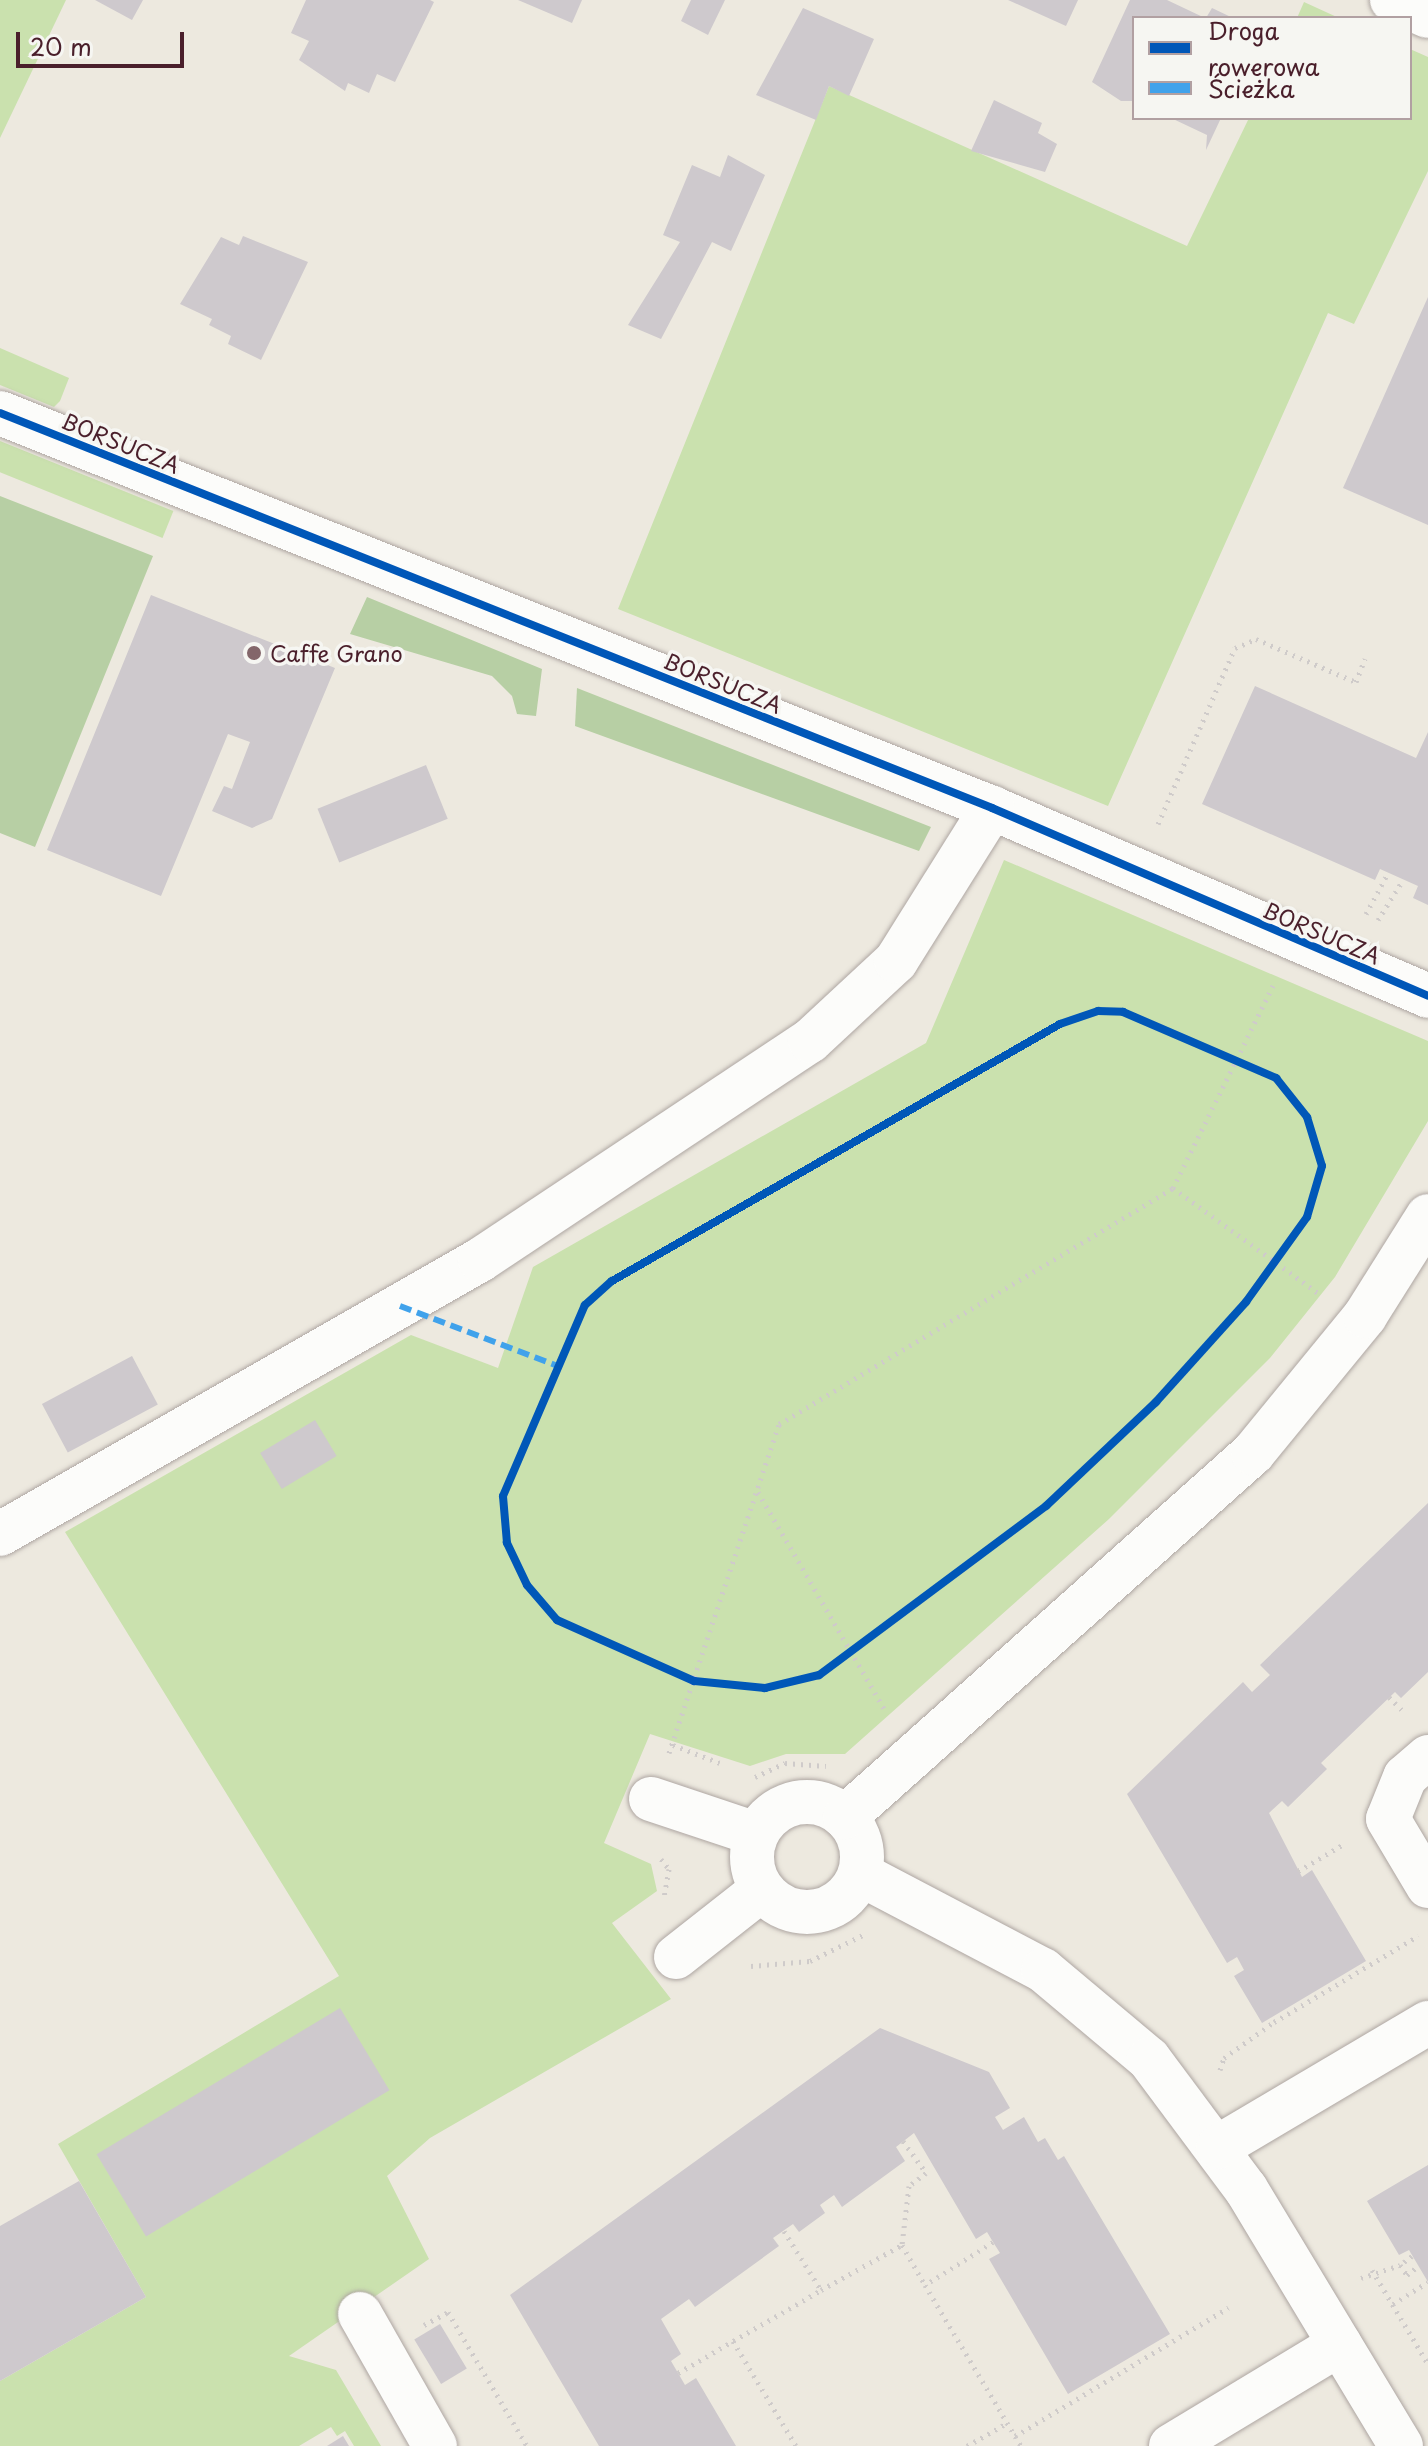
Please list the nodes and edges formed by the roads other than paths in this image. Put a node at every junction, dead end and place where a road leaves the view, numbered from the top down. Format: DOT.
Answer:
graph roads {
  1 [pos="1392,0"];
  2 [pos="1428,16"];
  3 [pos="0,413"];
  4 [pos="992,808"];
  5 [pos="1428,996"];
  6 [pos="1428,1216"];
  7 [pos="0,1534"];
  8 [pos="1428,1757"];
  9 [pos="651,1799"];
  10 [pos="845,1817"];
  11 [pos="756,1834"];
  12 [pos="860,1874"];
  13 [pos="1428,1886"];
  14 [pos="761,1890"];
  15 [pos="676,1957"];
  16 [pos="1428,2023"];
  17 [pos="1218,2147"];
  18 [pos="370,2332"];
  19 [pos="1340,2344"];
  20 [pos="435,2446"];
  21 [pos="1171,2446"];
  22 [pos="1401,2446"];
  1 -- 2 [label="street"];
  3 -- 4 [label="street, BORSUCZA"];
  4 -- 5 [label="street, BORSUCZA"];
  4 -- 7 [label="street"];
  6 -- 10 [label="street"];
  8 -- 13 [label="street"];
  9 -- 11 [label="street"];
  10 -- 11 [label="street"];
  10 -- 12 [label="street"];
  11 -- 14 [label="street"];
  12 -- 14 [label="street"];
  12 -- 17 [label="street"];
  14 -- 15 [label="street"];
  16 -- 17 [label="street"];
  17 -- 19 [label="street"];
  18 -- 20 [label="street"];
  19 -- 21 [label="street"];
  19 -- 22 [label="street"];
}
